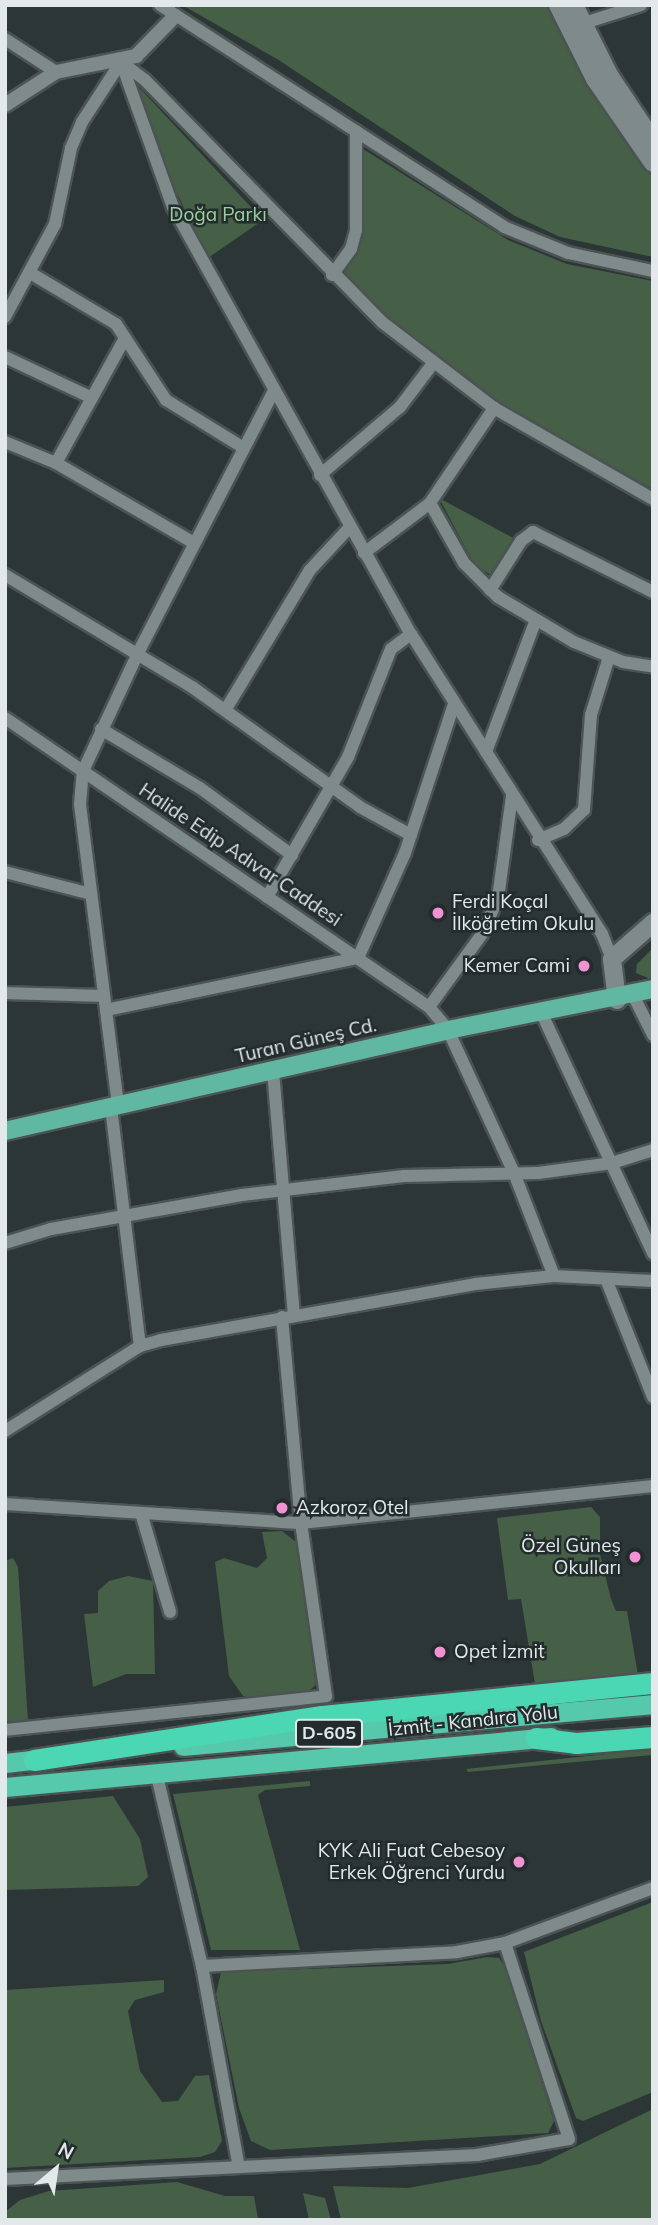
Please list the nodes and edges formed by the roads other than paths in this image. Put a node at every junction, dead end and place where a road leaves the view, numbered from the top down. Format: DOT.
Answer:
graph roads {
  1 [pos="160,5"];
  2 [pos="558,5"];
  3 [pos="573,5"];
  4 [pos="641,5"];
  5 [pos="176,16"];
  6 [pos="581,24"];
  7 [pos="5,39"];
  8 [pos="121,62"];
  9 [pos="56,72"];
  10 [pos="5,105"];
  11 [pos="355,131"];
  12 [pos="653,141"];
  13 [pos="653,163"];
  14 [pos="653,271"];
  15 [pos="32,274"];
  16 [pos="332,275"];
  17 [pos="5,317"];
  18 [pos="125,338"];
  19 [pos="5,358"];
  20 [pos="434,362"];
  21 [pos="274,391"];
  22 [pos="92,398"];
  23 [pos="495,408"];
  24 [pos="5,442"];
  25 [pos="242,447"];
  26 [pos="56,463"];
  27 [pos="320,475"];
  28 [pos="653,499"];
  29 [pos="430,503"];
  30 [pos="349,528"];
  31 [pos="194,543"];
  32 [pos="364,553"];
  33 [pos="5,575"];
  34 [pos="490,590"];
  35 [pos="653,592"];
  36 [pos="535,622"];
  37 [pos="411,634"];
  38 [pos="138,653"];
  39 [pos="609,657"];
  40 [pos="653,667"];
  41 [pos="454,704"];
  42 [pos="226,709"];
  43 [pos="5,718"];
  44 [pos="101,729"];
  45 [pos="486,751"];
  46 [pos="83,771"];
  47 [pos="332,787"];
  48 [pos="512,796"];
  49 [pos="411,835"];
  50 [pos="538,840"];
  51 [pos="292,855"];
  52 [pos="5,872"];
  53 [pos="91,894"];
  54 [pos="267,897"];
  55 [pos="653,923"];
  56 [pos="358,958"];
  57 [pos="612,959"];
  58 [pos="653,989"];
  59 [pos="5,993"];
  60 [pos="104,996"];
  61 [pos="625,997"];
  62 [pos="429,1007"];
  63 [pos="106,1010"];
  64 [pos="542,1014"];
  65 [pos="447,1031"];
  66 [pos="653,1035"];
  67 [pos="273,1070"];
  68 [pos="114,1106"];
  69 [pos="5,1131"];
  70 [pos="653,1150"];
  71 [pos="612,1163"];
  72 [pos="514,1174"];
  73 [pos="285,1191"];
  74 [pos="123,1217"];
  75 [pos="5,1243"];
  76 [pos="653,1253"];
  77 [pos="554,1276"];
  78 [pos="606,1279"];
  79 [pos="653,1281"];
  80 [pos="288,1316"];
  81 [pos="140,1346"];
  82 [pos="653,1397"];
  83 [pos="5,1431"];
  84 [pos="653,1486"];
  85 [pos="5,1504"];
  86 [pos="142,1516"];
  87 [pos="301,1523"];
  88 [pos="170,1612"];
  89 [pos="653,1683"];
  90 [pos="653,1703"];
  91 [pos="653,1728"];
  92 [pos="5,1730"];
  93 [pos="653,1737"];
  94 [pos="536,1738"];
  95 [pos="34,1760"];
  96 [pos="5,1763"];
  97 [pos="157,1776"];
  98 [pos="5,1787"];
  99 [pos="653,1888"];
  100 [pos="505,1943"];
  101 [pos="202,1966"];
  102 [pos="239,2167"];
  103 [pos="5,2179"];
  1 -- 5 [label="street"];
  2 -- 13 [label="main road"];
  3 -- 6 [label="main road"];
  4 -- 6 [label="street"];
  5 -- 8 [label="street"];
  5 -- 11 [label="street"];
  6 -- 12 [label="main road"];
  7 -- 9 [label="street"];
  8 -- 9 [label="street"];
  8 -- 15 [label="street"];
  8 -- 16 [label="street"];
  8 -- 21 [label="street"];
  9 -- 10 [label="street"];
  11 -- 14 [label="street"];
  11 -- 16 [label="street"];
  15 -- 17 [label="street"];
  15 -- 18 [label="street"];
  16 -- 20 [label="street"];
  18 -- 22 [label="street"];
  18 -- 25 [label="street"];
  19 -- 22 [label="street"];
  20 -- 23 [label="street"];
  20 -- 27 [label="street"];
  21 -- 25 [label="street"];
  21 -- 27 [label="street"];
  22 -- 26 [label="street"];
  23 -- 28 [label="street"];
  23 -- 29 [label="street"];
  24 -- 26 [label="street"];
  25 -- 31 [label="street"];
  26 -- 31 [label="street"];
  27 -- 30 [label="street"];
  29 -- 32 [label="street"];
  29 -- 34 [label="street"];
  30 -- 32 [label="street"];
  30 -- 42 [label="street"];
  31 -- 38 [label="street"];
  32 -- 37 [label="street"];
  33 -- 38 [label="street"];
  34 -- 35 [label="street"];
  34 -- 36 [label="street"];
  36 -- 39 [label="street"];
  36 -- 45 [label="street"];
  37 -- 41 [label="street"];
  37 -- 47 [label="street"];
  38 -- 42 [label="street"];
  38 -- 44 [label="street"];
  39 -- 40 [label="street"];
  39 -- 50 [label="street"];
  41 -- 45 [label="street"];
  41 -- 49 [label="street"];
  42 -- 47 [label="street"];
  43 -- 46 [label="street, Halide Edip Adıvar Caddesi"];
  44 -- 46 [label="street"];
  44 -- 51 [label="street"];
  45 -- 48 [label="street"];
  46 -- 53 [label="street"];
  46 -- 54 [label="street, Halide Edip Adıvar Caddesi"];
  47 -- 49 [label="street"];
  47 -- 51 [label="street"];
  48 -- 50 [label="street"];
  48 -- 62 [label="street"];
  49 -- 56 [label="street"];
  50 -- 57 [label="street"];
  51 -- 54 [label="street"];
  52 -- 53 [label="street"];
  53 -- 60 [label="street"];
  54 -- 56 [label="street, Halide Edip Adıvar Caddesi"];
  55 -- 57 [label="main road"];
  56 -- 62 [label="street, Halide Edip Adıvar Caddesi"];
  56 -- 63 [label="street"];
  57 -- 61 [label="main road"];
  58 -- 61 [label="main road, Turan Güneş Cd."];
  59 -- 60 [label="street"];
  60 -- 63 [label="street"];
  61 -- 64 [label="main road, Turan Güneş Cd."];
  61 -- 66 [label="street"];
  62 -- 65 [label="street, Halide Edip Adıvar Caddesi"];
  63 -- 68 [label="street"];
  64 -- 65 [label="main road, Turan Güneş Cd."];
  64 -- 71 [label="street"];
  65 -- 67 [label="main road, Turan Güneş Cd."];
  65 -- 72 [label="street, Halide Edip Adıvar Caddesi"];
  67 -- 68 [label="main road, Turan Güneş Cd."];
  67 -- 73 [label="street"];
  68 -- 69 [label="main road, Turan Güneş Cd."];
  68 -- 74 [label="street"];
  70 -- 71 [label="street"];
  71 -- 72 [label="street"];
  71 -- 76 [label="street"];
  72 -- 73 [label="street"];
  72 -- 77 [label="street, Halide Edip Adıvar Caddesi"];
  73 -- 74 [label="street"];
  73 -- 80 [label="street"];
  74 -- 75 [label="street"];
  74 -- 81 [label="street"];
  77 -- 78 [label="street"];
  77 -- 80 [label="street"];
  78 -- 79 [label="street"];
  78 -- 82 [label="street"];
  80 -- 81 [label="street"];
  80 -- 87 [label="street"];
  81 -- 83 [label="street"];
  84 -- 87 [label="street"];
  85 -- 86 [label="street"];
  86 -- 87 [label="street"];
  86 -- 88 [label="street"];
  87 -- 92 [label="street"];
  89 -- 95 [label="highway"];
  90 -- 95 [label="highway, İzmit - Kandıra Yolu / D-605"];
  91 -- 94 [label="highway, İzmit - Kandıra Yolu / D-605"];
  93 -- 94 [label="highway"];
  94 -- 97 [label="highway, İzmit - Kandıra Yolu / D-605"];
  95 -- 96 [label="highway, İzmit - Kandıra Yolu / D-605"];
  97 -- 98 [label="highway, İzmit - Kandıra Yolu / D-605"];
  97 -- 101 [label="street"];
  99 -- 100 [label="street"];
  100 -- 101 [label="street"];
  100 -- 102 [label="street"];
  101 -- 102 [label="street"];
  102 -- 103 [label="street"];
}
